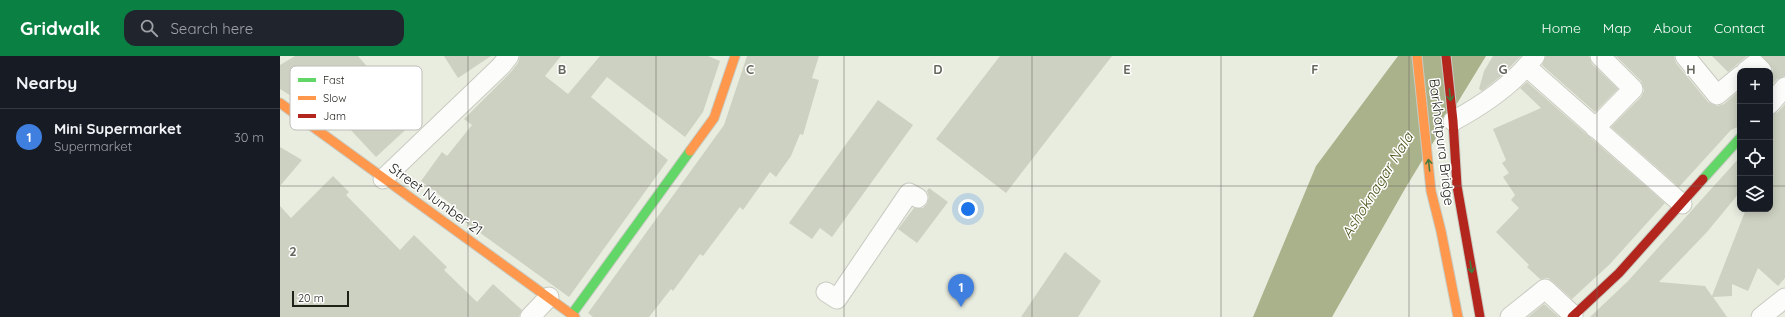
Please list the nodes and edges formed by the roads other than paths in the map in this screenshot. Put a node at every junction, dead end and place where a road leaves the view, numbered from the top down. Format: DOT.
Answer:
graph roads {
  1 [pos="735,56"];
  2 [pos="1417,56"];
  3 [pos="1446,56"];
  4 [pos="1600,56"];
  5 [pos="1685,56"];
  6 [pos="502,59"];
  7 [pos="1531,61"];
  8 [pos="1750,68"];
  9 [pos="1759,68"];
  10 [pos="1737,78"];
  11 [pos="280,103"];
  12 [pos="290,110"];
  13 [pos="1453,121"];
  14 [pos="1595,128"];
  15 [pos="317,130"];
  16 [pos="1738,140"];
  17 [pos="383,179"];
  18 [pos="918,198"];
  19 [pos="1682,204"];
  20 [pos="832,296"];
  21 [pos="549,297"];
  22 [pos="1785,298"];
  23 [pos="574,316"];
  24 [pos="1572,316"];
  25 [pos="530,317"];
  26 [pos="1458,317"];
  27 [pos="1480,317"];
  28 [pos="1510,317"];
  29 [pos="1762,317"];
  1 -- 23 [label="street"];
  26 -- 2 [label="street, Barkhatpura Bridge, one-way"];
  3 -- 13 [label="street, Barkhatpura Bridge, one-way"];
  4 -- 14 [label="street"];
  5 -- 10 [label="street"];
  6 -- 17 [label="street"];
  7 -- 13 [label="street"];
  7 -- 14 [label="street"];
  8 -- 9 [label="street"];
  11 -- 12 [label="street, Street Number 21"];
  13 -- 27 [label="street, Barkhatpura Bridge, one-way"];
  14 -- 19 [label="street"];
  15 -- 17 [label="street, Street Number 21"];
  16 -- 19 [label="street"];
  17 -- 21 [label="street, Street Number 21"];
  18 -- 20 [label="street"];
  19 -- 24 [label="street"];
  21 -- 23 [label="street, Street Number 21"];
  21 -- 25 [label="street"];
  22 -- 29 [label="street"];
  24 -- 28 [label="street"];
}
